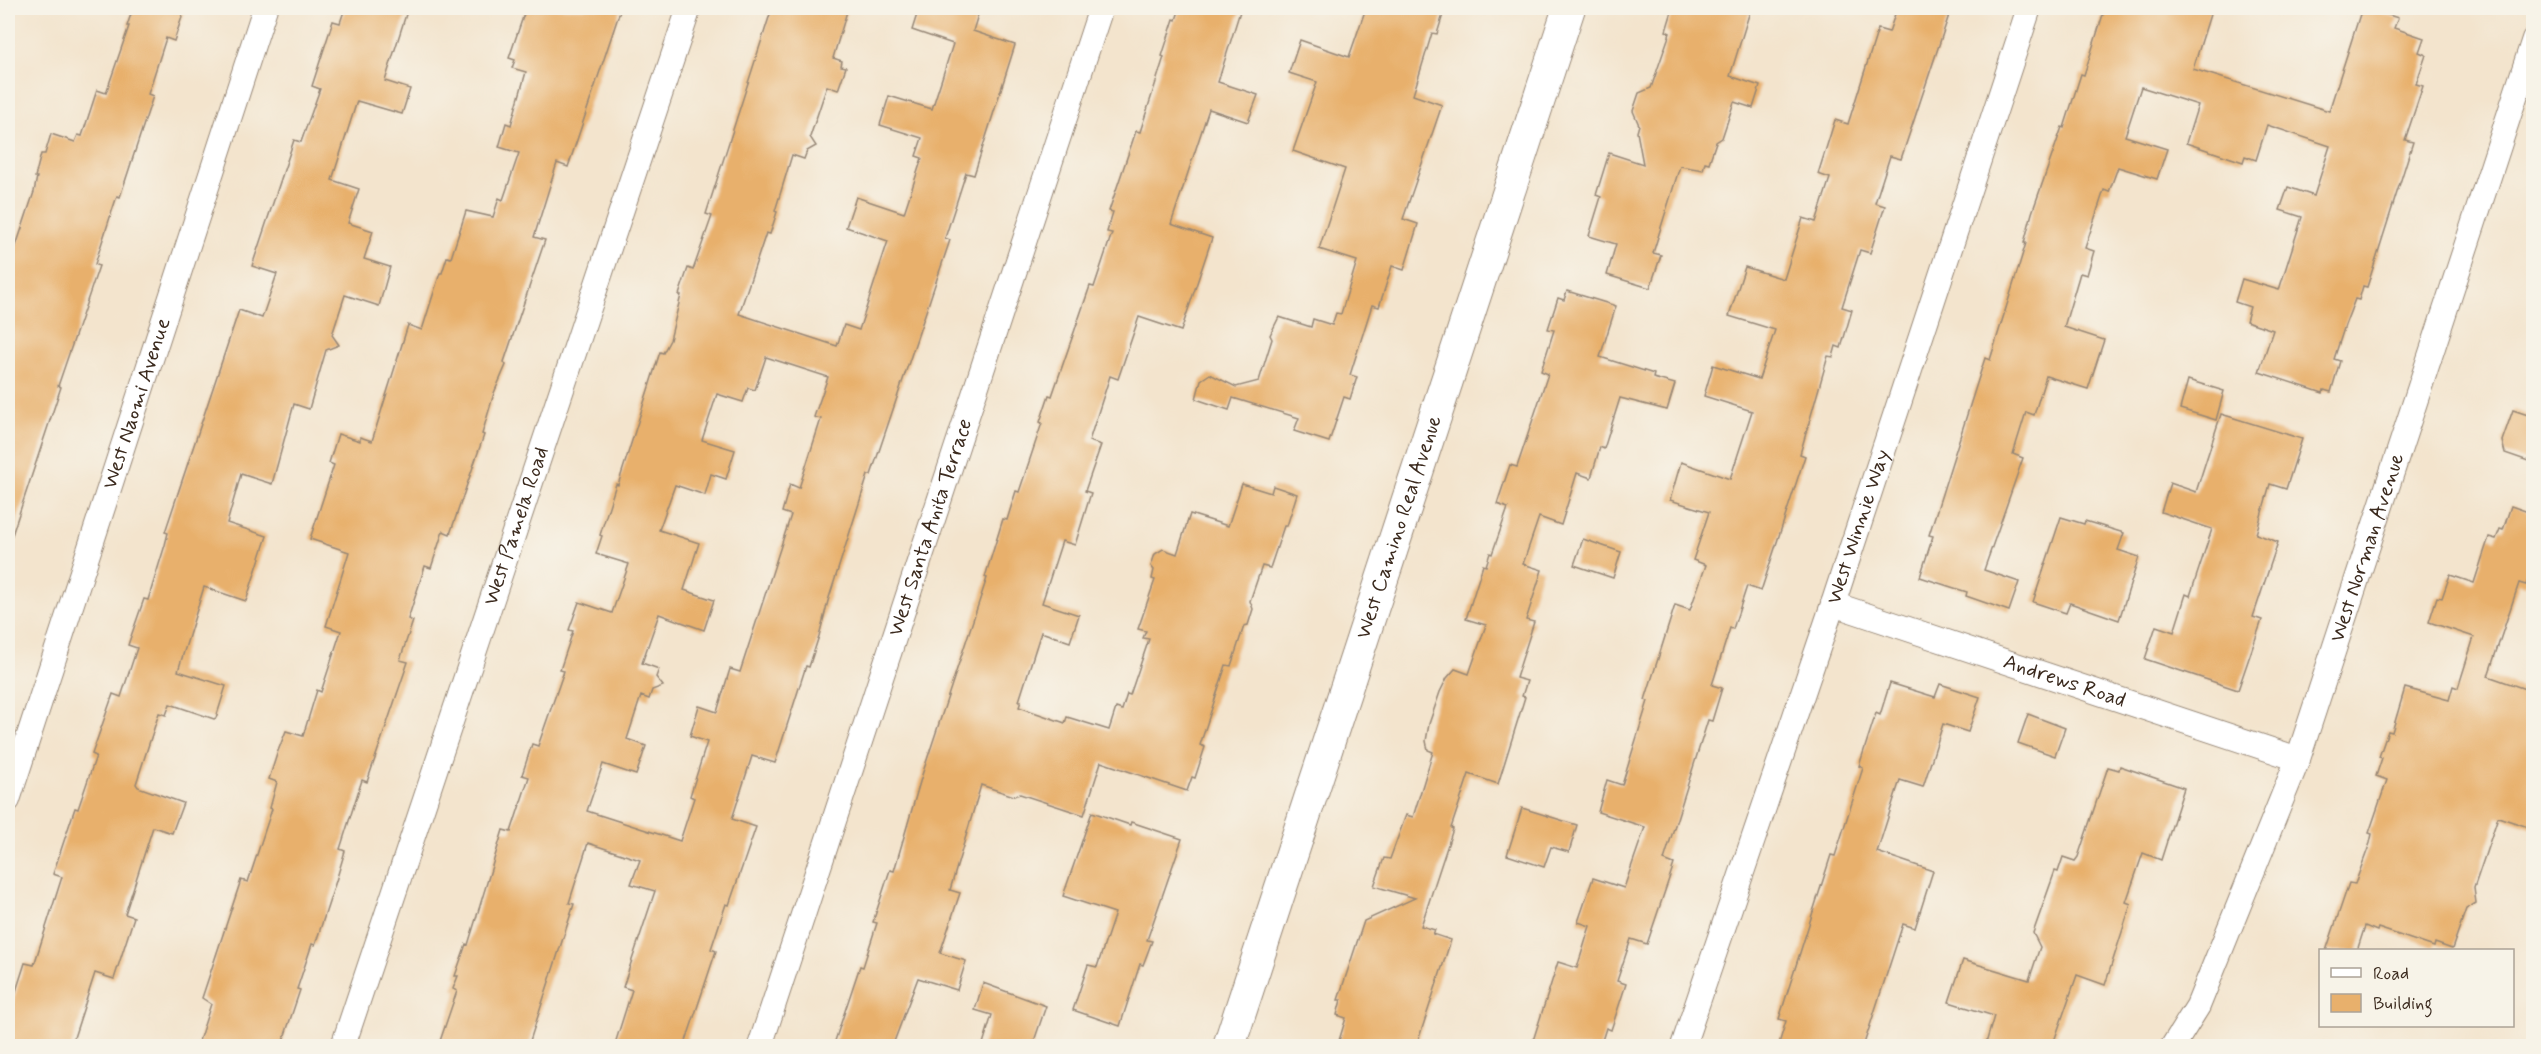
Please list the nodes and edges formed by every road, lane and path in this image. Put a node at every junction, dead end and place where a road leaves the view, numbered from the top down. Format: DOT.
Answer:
graph roads {
  1 [pos="265,8"];
  2 [pos="689,8"];
  3 [pos="1101,8"];
  4 [pos="1569,8"];
  5 [pos="2029,8"];
  6 [pos="2534,39"];
  7 [pos="1833,604"];
  8 [pos="2298,759"];
  9 [pos="8,801"];
  10 [pos="343,1047"];
  11 [pos="760,1047"];
  12 [pos="1229,1047"];
  13 [pos="1683,1047"];
  14 [pos="2173,1047"];
  1 -- 9 [label="street, West Naomi Avenue"];
  2 -- 10 [label="street, West Pamela Road"];
  3 -- 11 [label="street, West Santa Anita Terrace"];
  4 -- 12 [label="street, West Camino Real Avenue"];
  5 -- 7 [label="street, West Winnie Way"];
  6 -- 8 [label="street, West Norman Avenue"];
  7 -- 8 [label="street, Andrews Road"];
  7 -- 13 [label="street, West Winnie Way"];
  8 -- 14 [label="street, West Norman Avenue"];
}
